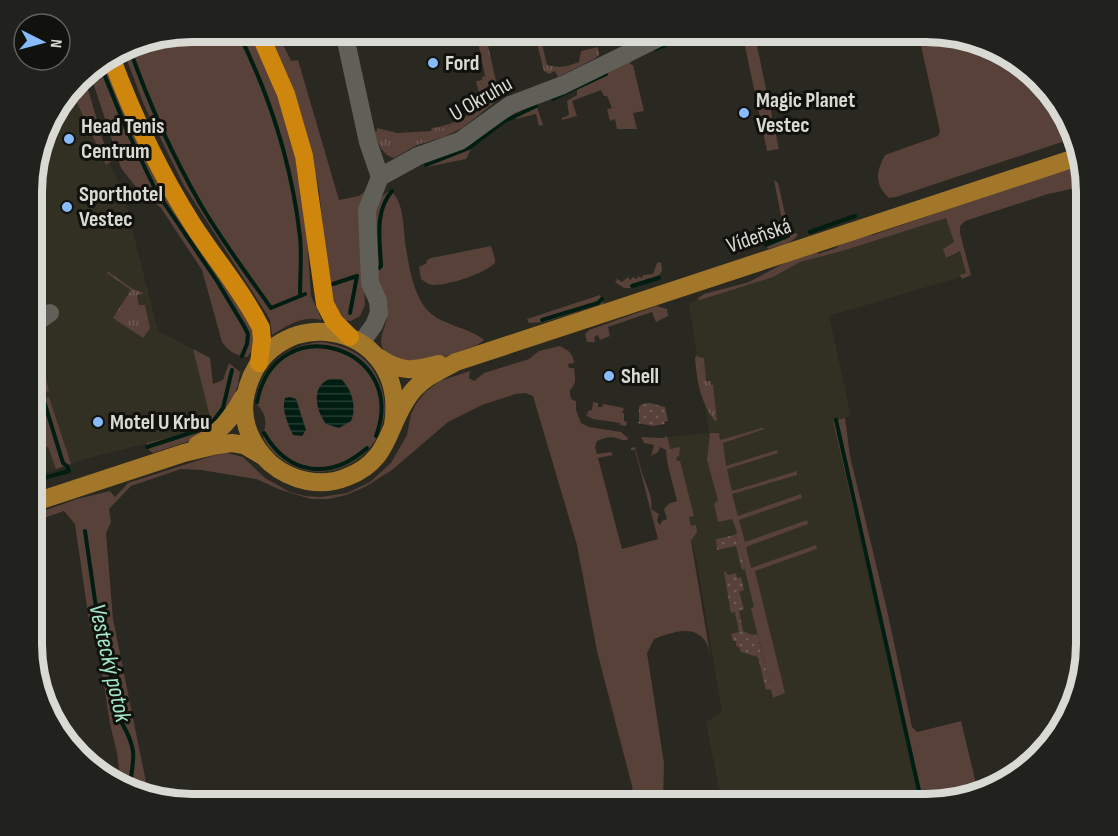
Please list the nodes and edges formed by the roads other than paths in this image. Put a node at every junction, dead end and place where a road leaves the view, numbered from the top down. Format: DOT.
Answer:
graph roads {
  1 [pos="263,42"];
  2 [pos="346,42"];
  3 [pos="651,42"];
  4 [pos="114,64"];
  5 [pos="1072,159"];
  6 [pos="380,177"];
  7 [pos="50,313"];
  8 [pos="42,319"];
  9 [pos="355,340"];
  10 [pos="376,357"];
  11 [pos="456,362"];
  12 [pos="259,363"];
  13 [pos="247,391"];
  14 [pos="393,425"];
  15 [pos="184,453"];
  16 [pos="265,458"];
  17 [pos="42,500"];
  1 -- 9 [label="highway"];
  2 -- 6 [label="street"];
  3 -- 6 [label="street, U Okruhu"];
  4 -- 12 [label="highway"];
  5 -- 11 [label="main road, Vídeňská"];
  6 -- 9 [label="street"];
  7 -- 8 [label="street"];
  9 -- 10 [label="main road, Vídeňská"];
  9 -- 12 [label="main road, Vídeňská"];
  10 -- 11 [label="main road, Vídeňská"];
  10 -- 14 [label="main road, Vídeňská"];
  11 -- 14 [label="main road, Vídeňská"];
  12 -- 13 [label="main road, Vídeňská"];
  13 -- 15 [label="main road, Vídeňská"];
  13 -- 16 [label="main road, Vídeňská"];
  14 -- 16 [label="main road, Vídeňská"];
  15 -- 16 [label="main road, Vídeňská"];
  15 -- 17 [label="main road, Vídeňská"];
}
